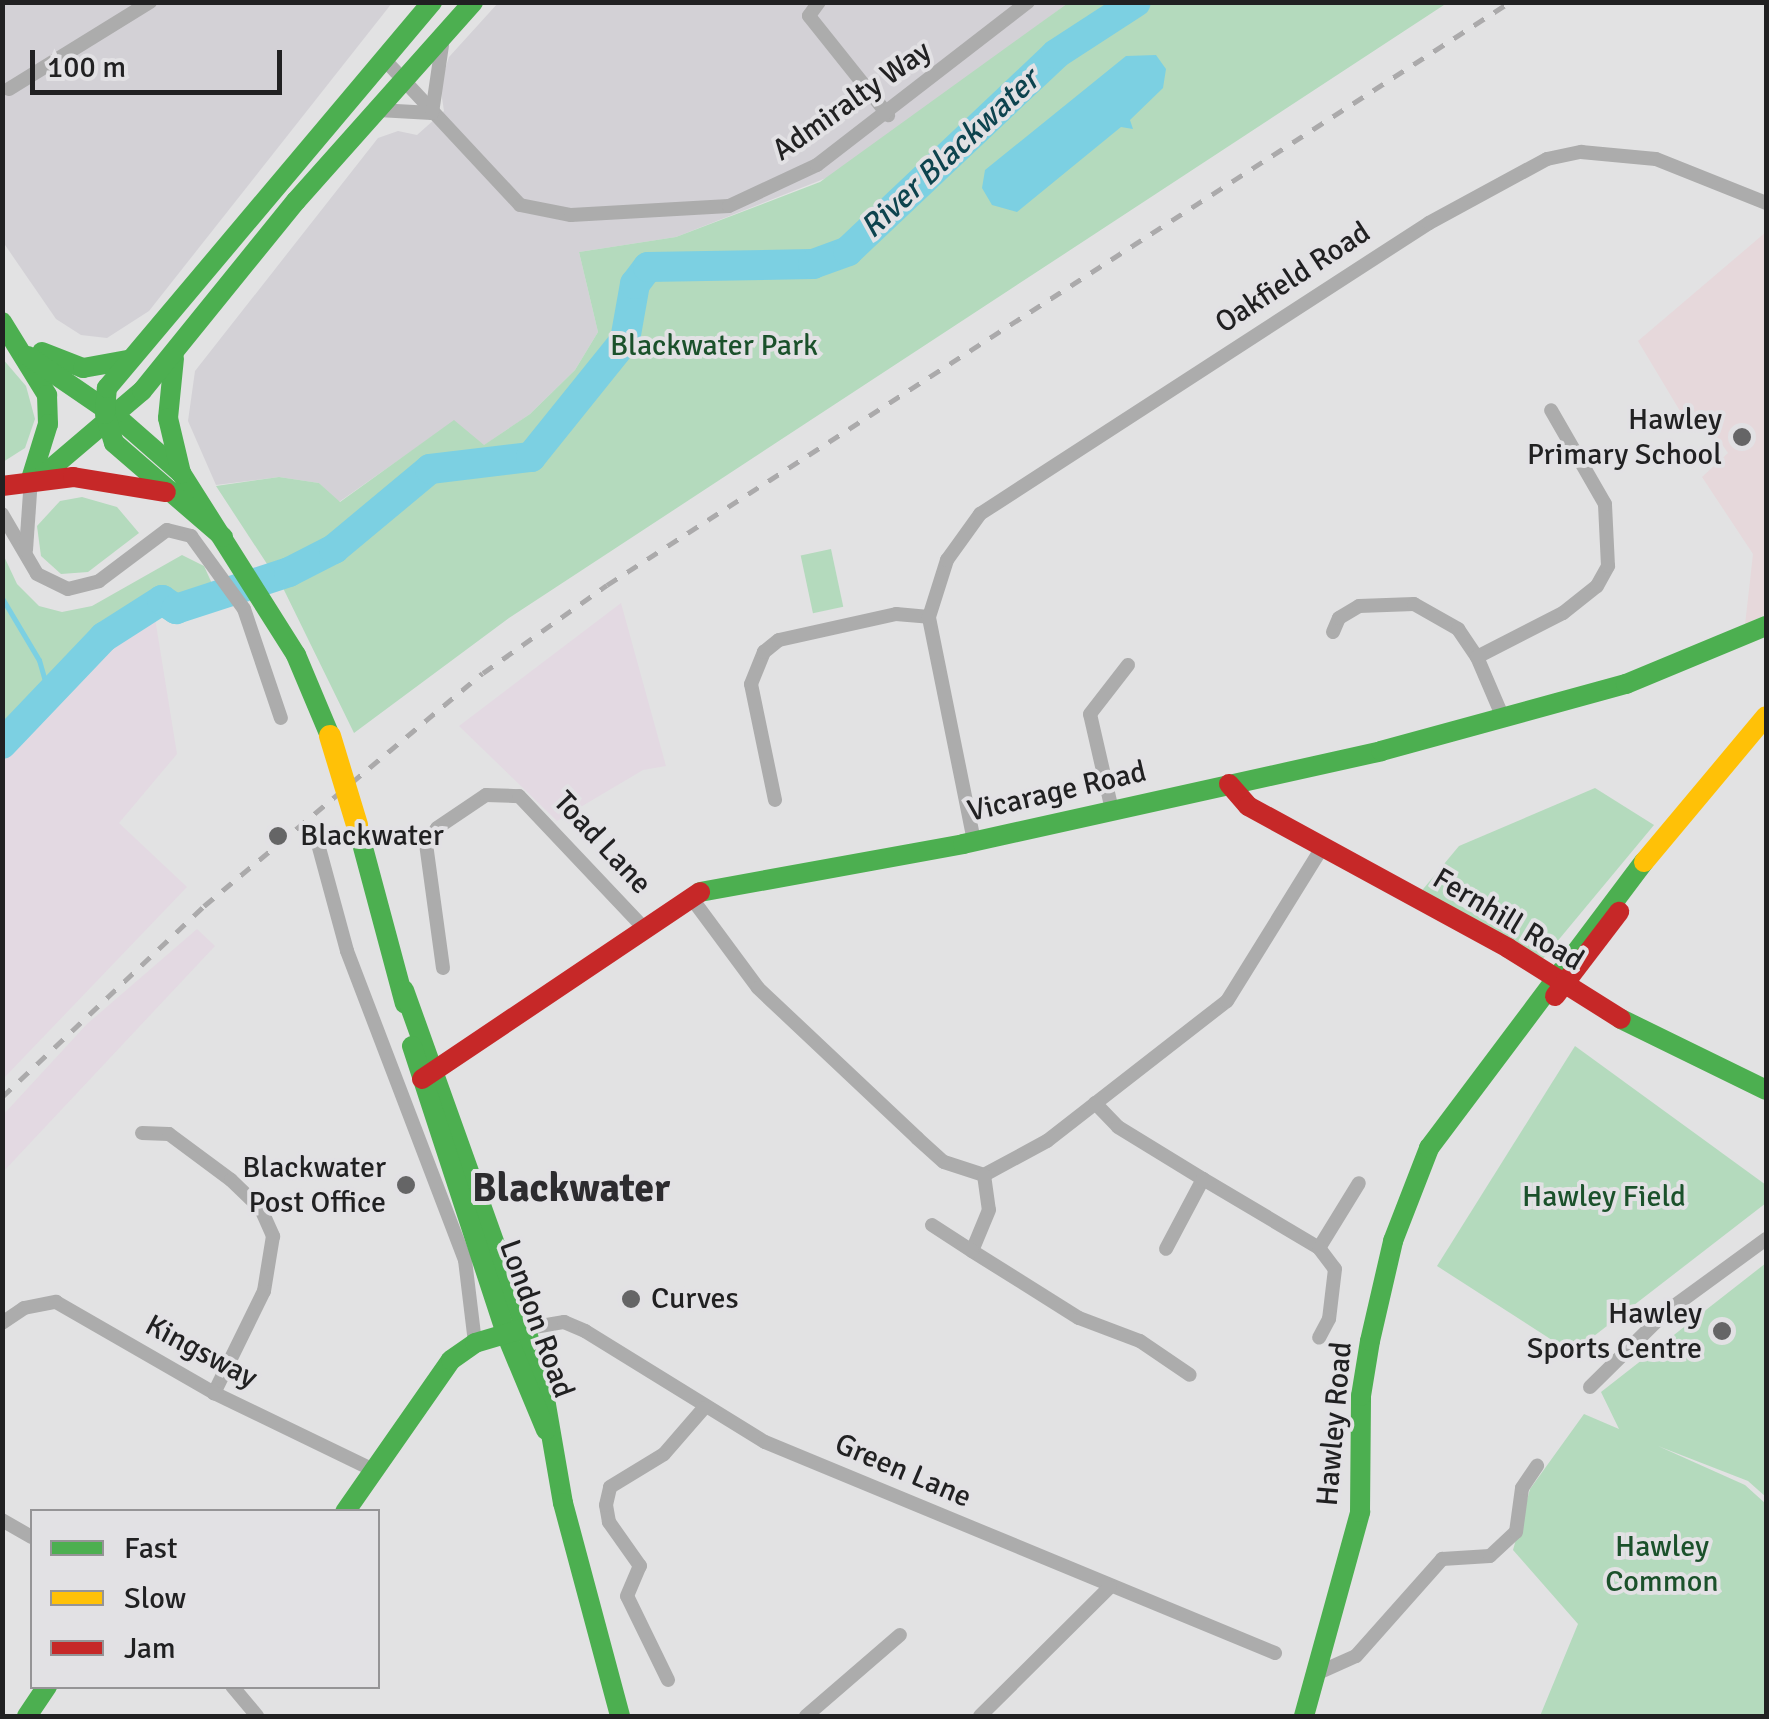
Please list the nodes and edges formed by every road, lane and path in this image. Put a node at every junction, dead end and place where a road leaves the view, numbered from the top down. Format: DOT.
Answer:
graph roads {
  1 [pos="150,2"];
  2 [pos="415,2"];
  3 [pos="432,2"];
  4 [pos="473,2"];
  5 [pos="819,2"];
  6 [pos="1028,2"];
  7 [pos="448,29"];
  8 [pos="403,33"];
  9 [pos="383,58"];
  10 [pos="401,79"];
  11 [pos="10,88"];
  12 [pos="374,111"];
  13 [pos="432,113"];
  14 [pos="888,115"];
  15 [pos="1766,203"];
  16 [pos="16,339"];
  17 [pos="176,350"];
  18 [pos="128,360"];
  19 [pos="1551,410"];
  20 [pos="109,417"];
  21 [pos="36,478"];
  22 [pos="177,484"];
  23 [pos="2,486"];
  24 [pos="2,514"];
  25 [pos="216,546"];
  26 [pos="26,550"];
  27 [pos="929,617"];
  28 [pos="1766,626"];
  29 [pos="1332,632"];
  30 [pos="1476,657"];
  31 [pos="1128,665"];
  32 [pos="1766,716"];
  33 [pos="281,718"];
  34 [pos="1504,720"];
  35 [pos="1229,784"];
  36 [pos="775,800"];
  37 [pos="1112,810"];
  38 [pos="974,841"];
  39 [pos="318,844"];
  40 [pos="1322,848"];
  41 [pos="690,896"];
  42 [pos="643,927"];
  43 [pos="443,968"];
  44 [pos="1558,982"];
  45 [pos="428,1076"];
  46 [pos="1766,1090"];
  47 [pos="400,1092"];
  48 [pos="1096,1103"];
  49 [pos="142,1133"];
  50 [pos="984,1175"];
  51 [pos="1204,1179"];
  52 [pos="1359,1183"];
  53 [pos="932,1225"];
  54 [pos="1766,1238"];
  55 [pos="1166,1248"];
  56 [pos="1319,1248"];
  57 [pos="972,1251"];
  58 [pos="472,1257"];
  59 [pos="2,1323"];
  60 [pos="515,1331"];
  61 [pos="1319,1338"];
  62 [pos="476,1342"];
  63 [pos="1190,1375"];
  64 [pos="1590,1388"];
  65 [pos="214,1393"];
  66 [pos="704,1408"];
  67 [pos="1537,1466"];
  68 [pos="375,1471"];
  69 [pos="347,1509"];
  70 [pos="2,1520"];
  71 [pos="30,1536"];
  72 [pos="1110,1586"];
  73 [pos="900,1635"];
  74 [pos="1276,1653"];
  75 [pos="1320,1672"];
  76 [pos="668,1680"];
  77 [pos="45,1689"];
  78 [pos="235,1689"];
  79 [pos="827,1710"];
  80 [pos="989,1714"];
  81 [pos="27,1716"];
  82 [pos="258,1716"];
  83 [pos="620,1716"];
  84 [pos="806,1716"];
  85 [pos="1304,1716"];
  1 -- 11 [label="street"];
  2 -- 8 [label="street"];
  3 -- 8 [label="main road"];
  4 -- 7 [label="main road"];
  5 -- 14 [label="street"];
  6 -- 14 [label="street, Admiralty Way"];
  7 -- 10 [label="main road"];
  7 -- 13 [label="street"];
  8 -- 9 [label="main road"];
  9 -- 10 [label="street, Admiralty Way"];
  9 -- 18 [label="main road"];
  10 -- 12 [label="main road"];
  10 -- 13 [label="street, Admiralty Way"];
  12 -- 13 [label="street"];
  12 -- 17 [label="main road"];
  13 -- 14 [label="street, Admiralty Way"];
  15 -- 27 [label="street, Oakfield Road"];
  16 -- 18 [label="main road"];
  16 -- 20 [label="main road, London Road"];
  16 -- 21 [label="main road"];
  17 -- 20 [label="main road"];
  17 -- 22 [label="main road"];
  18 -- 20 [label="main road"];
  19 -- 30 [label="street"];
  20 -- 21 [label="main road"];
  20 -- 22 [label="main road, London Road"];
  21 -- 22 [label="main road"];
  21 -- 23 [label="main road"];
  21 -- 26 [label="street"];
  22 -- 25 [label="main road, London Road"];
  24 -- 26 [label="street"];
  25 -- 26 [label="street"];
  25 -- 33 [label="street"];
  25 -- 45 [label="main road, London Road, bridge"];
  27 -- 36 [label="street"];
  27 -- 38 [label="street"];
  28 -- 34 [label="main road, Vicarage Road"];
  29 -- 30 [label="street"];
  30 -- 34 [label="street"];
  31 -- 37 [label="street"];
  32 -- 44 [label="main road, Hawley Road"];
  34 -- 35 [label="main road, Vicarage Road"];
  35 -- 37 [label="main road, Vicarage Road"];
  35 -- 40 [label="main road, Fernhill Road"];
  37 -- 38 [label="main road, Vicarage Road"];
  38 -- 41 [label="main road, Vicarage Road"];
  39 -- 47 [label="street"];
  40 -- 44 [label="main road, Fernhill Road"];
  40 -- 48 [label="street"];
  41 -- 42 [label="main road, Vicarage Road"];
  41 -- 50 [label="street"];
  42 -- 43 [label="street, Toad Lane"];
  42 -- 45 [label="main road, Vicarage Road"];
  44 -- 46 [label="main road, Fernhill Road"];
  44 -- 75 [label="main road, Hawley Road"];
  45 -- 47 [label="street, Vicarage Road"];
  45 -- 58 [label="main road, London Road"];
  45 -- 60 [label="main road, London Road"];
  47 -- 58 [label="street"];
  48 -- 50 [label="street"];
  48 -- 51 [label="street"];
  49 -- 65 [label="street"];
  50 -- 57 [label="street"];
  51 -- 55 [label="street"];
  51 -- 56 [label="street"];
  52 -- 56 [label="street"];
  53 -- 57 [label="street"];
  54 -- 64 [label="street"];
  56 -- 61 [label="street"];
  57 -- 63 [label="street"];
  58 -- 60 [label="main road, London Road"];
  58 -- 62 [label="street"];
  59 -- 65 [label="street, Kingsway"];
  60 -- 62 [label="main road"];
  60 -- 66 [label="street, Green Lane"];
  60 -- 83 [label="main road, London Road"];
  62 -- 68 [label="main road"];
  65 -- 68 [label="street, Kingsway"];
  66 -- 72 [label="street, Green Lane"];
  66 -- 76 [label="street"];
  67 -- 75 [label="street"];
  68 -- 69 [label="main road"];
  70 -- 71 [label="street"];
  72 -- 74 [label="street, Green Lane"];
  72 -- 80 [label="street"];
  73 -- 79 [label="street"];
  75 -- 85 [label="main road, Hawley Road"];
  77 -- 81 [label="main road"];
  78 -- 82 [label="street"];
  79 -- 84 [label="street"];
}
